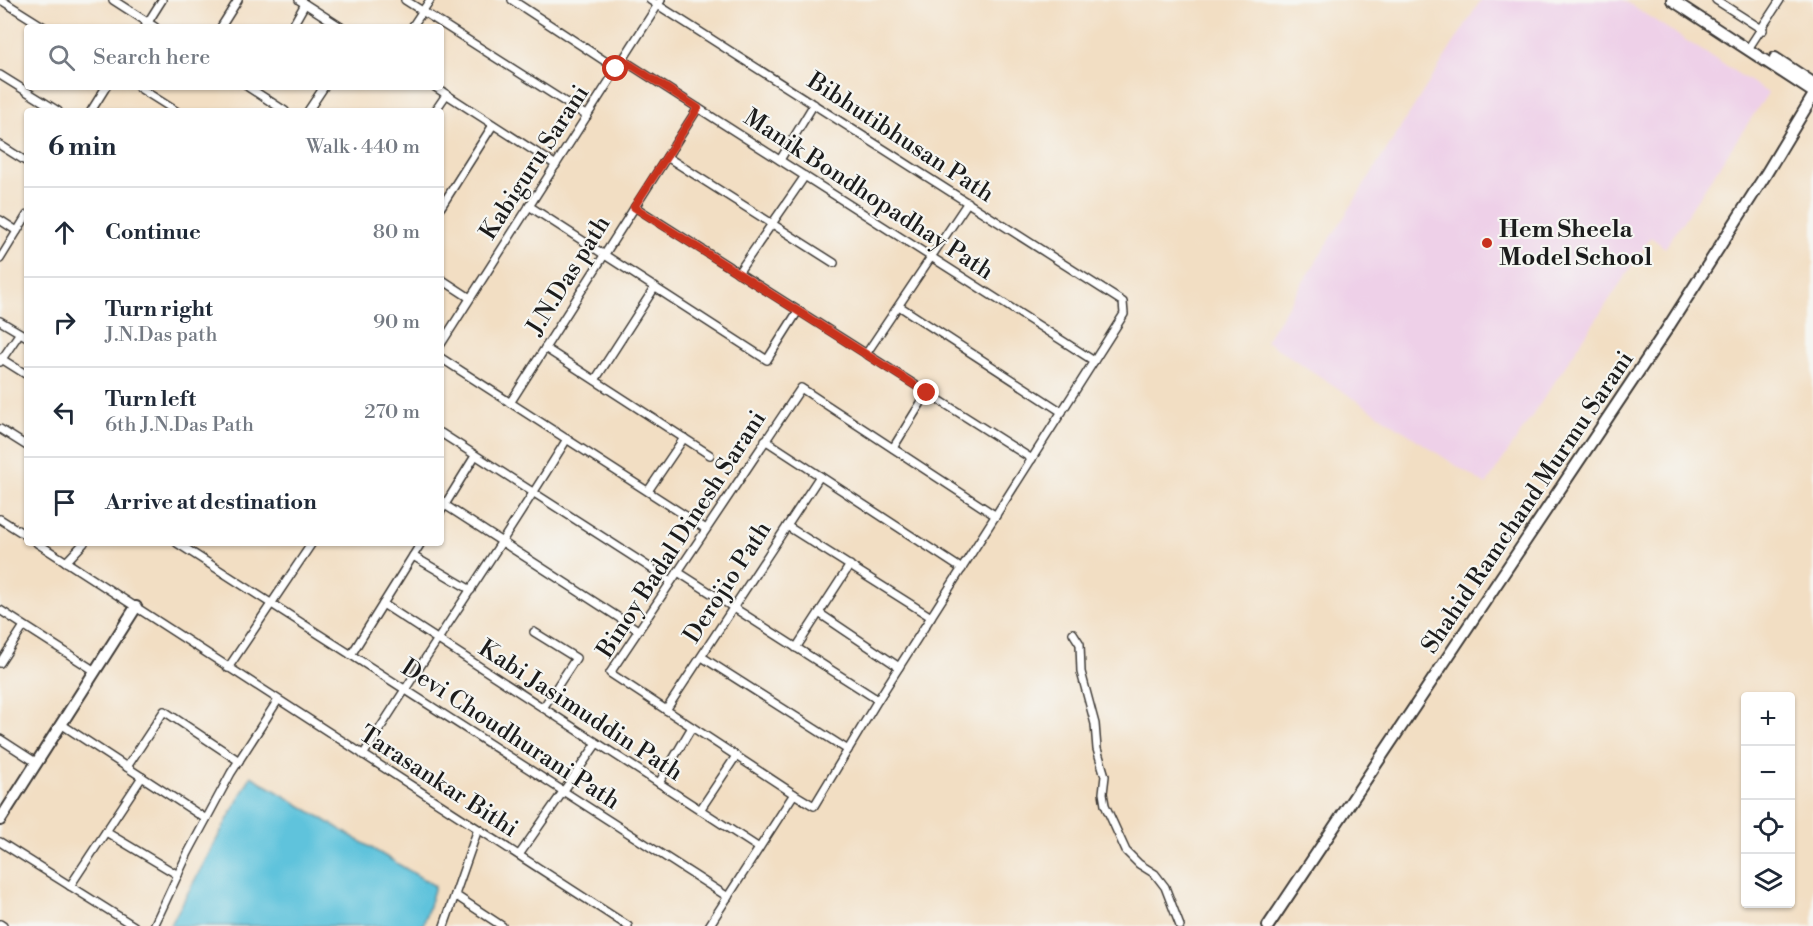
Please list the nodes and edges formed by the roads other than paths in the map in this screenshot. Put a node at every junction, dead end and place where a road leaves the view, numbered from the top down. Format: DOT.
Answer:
graph roads {
  1 [pos="1,0"];
  2 [pos="113,0"];
  3 [pos="162,0"];
  4 [pos="238,0"];
  5 [pos="405,0"];
  6 [pos="430,0"];
  7 [pos="512,0"];
  8 [pos="650,0"];
  9 [pos="1672,0"];
  10 [pos="1684,0"];
  11 [pos="1716,0"];
  12 [pos="1780,0"];
  13 [pos="302,2"];
  14 [pos="659,3"];
  15 [pos="422,11"];
  16 [pos="39,24"];
  17 [pos="145,24"];
  18 [pos="147,24"];
  19 [pos="223,24"];
  20 [pos="293,24"];
  21 [pos="336,24"];
  22 [pos="414,24"];
  23 [pos="442,24"];
  24 [pos="444,25"];
  25 [pos="1762,30"];
  26 [pos="1751,47"];
  27 [pos="623,60"];
  28 [pos="616,69"];
  29 [pos="0,75"];
  30 [pos="1813,82"];
  31 [pos="24,90"];
  32 [pos="24,90"];
  33 [pos="104,90"];
  34 [pos="143,90"];
  35 [pos="255,90"];
  36 [pos="322,90"];
  37 [pos="440,90"];
  38 [pos="446,94"];
  39 [pos="1813,94"];
  40 [pos="814,104"];
  41 [pos="53,108"];
  42 [pos="93,108"];
  43 [pos="171,108"];
  44 [pos="281,108"];
  45 [pos="310,108"];
  46 [pos="437,108"];
  47 [pos="698,108"];
  48 [pos="587,116"];
  49 [pos="494,125"];
  50 [pos="0,145"];
  51 [pos="667,157"];
  52 [pos="24,160"];
  53 [pos="780,160"];
  54 [pos="556,165"];
  55 [pos="805,176"];
  56 [pos="444,202"];
  57 [pos="968,202"];
  58 [pos="529,206"];
  59 [pos="634,207"];
  60 [pos="0,220"];
  61 [pos="24,220"];
  62 [pos="772,224"];
  63 [pos="17,231"];
  64 [pos="604,255"];
  65 [pos="932,257"];
  66 [pos="0,259"];
  67 [pos="834,262"];
  68 [pos="738,273"];
  69 [pos="444,281"];
  70 [pos="655,287"];
  71 [pos="470,298"];
  72 [pos="899,306"];
  73 [pos="798,311"];
  74 [pos="0,321"];
  75 [pos="19,334"];
  76 [pos="24,336"];
  77 [pos="444,339"];
  78 [pos="545,348"];
  79 [pos="866,354"];
  80 [pos="1,360"];
  81 [pos="444,360"];
  82 [pos="1094,361"];
  83 [pos="24,373"];
  84 [pos="595,380"];
  85 [pos="927,393"];
  86 [pos="510,403"];
  87 [pos="1062,412"];
  88 [pos="0,429"];
  89 [pos="444,436"];
  90 [pos="684,438"];
  91 [pos="567,439"];
  92 [pos="765,440"];
  93 [pos="24,444"];
  94 [pos="893,448"];
  95 [pos="710,455"];
  96 [pos="475,456"];
  97 [pos="1032,459"];
  98 [pos="820,476"];
  99 [pos="648,491"];
  100 [pos="533,493"];
  101 [pos="444,506"];
  102 [pos="444,509"];
  103 [pos="996,516"];
  104 [pos="0,519"];
  105 [pos="787,526"];
  106 [pos="706,529"];
  107 [pos="24,534"];
  108 [pos="502,542"];
  109 [pos="42,546"];
  110 [pos="81,546"];
  111 [pos="184,546"];
  112 [pos="310,546"];
  113 [pos="419,546"];
  114 [pos="413,556"];
  115 [pos="66,562"];
  116 [pos="850,565"];
  117 [pos="962,569"];
  118 [pos="678,572"];
  119 [pos="671,581"];
  120 [pos="471,591"];
  121 [pos="383,604"];
  122 [pos="273,605"];
  123 [pos="136,608"];
  124 [pos="734,608"];
  125 [pos="0,610"];
  126 [pos="819,613"];
  127 [pos="931,617"];
  128 [pos="24,626"];
  129 [pos="638,630"];
  130 [pos="534,632"];
  131 [pos="1073,633"];
  132 [pos="437,639"];
  133 [pos="796,648"];
  134 [pos="351,655"];
  135 [pos="702,657"];
  136 [pos="0,663"];
  137 [pos="899,667"];
  138 [pos="228,668"];
  139 [pos="95,671"];
  140 [pos="405,689"];
  141 [pos="278,700"];
  142 [pos="878,700"];
  143 [pos="543,708"];
  144 [pos="666,710"];
  145 [pos="61,724"];
  146 [pos="692,727"];
  147 [pos="0,739"];
  148 [pos="597,742"];
  149 [pos="848,750"];
  150 [pos="363,755"];
  151 [pos="736,756"];
  152 [pos="238,761"];
  153 [pos="37,763"];
  154 [pos="127,767"];
  155 [pos="142,777"];
  156 [pos="659,783"];
  157 [pos="563,791"];
  158 [pos="794,794"];
  159 [pos="700,810"];
  160 [pos="206,819"];
  161 [pos="0,820"];
  162 [pos="478,829"];
  163 [pos="106,832"];
  164 [pos="0,842"];
  165 [pos="759,848"];
  166 [pos="519,855"];
  167 [pos="178,875"];
  168 [pos="70,886"];
  169 [pos="455,895"];
  170 [pos="728,897"];
  171 [pos="134,926"];
  172 [pos="154,926"];
  173 [pos="444,926"];
  174 [pos="502,926"];
  175 [pos="628,926"];
  176 [pos="709,926"];
  177 [pos="1180,926"];
  178 [pos="1268,926"];
  1 -- 16 [label="street"];
  2 -- 17 [label="street"];
  3 -- 18 [label="street"];
  4 -- 19 [label="street"];
  5 -- 15 [label="street"];
  6 -- 15 [label="street"];
  7 -- 28 [label="street"];
  8 -- 14 [label="street, Bibhutibhusan Path"];
  9 -- 26 [label="street"];
  10 -- 26 [label="street"];
  11 -- 25 [label="street"];
  12 -- 25 [label="street"];
  13 -- 20 [label="street"];
  13 -- 21 [label="street"];
  14 -- 27 [label="street, Kabiguru Sarani"];
  14 -- 40 [label="street, Bibhutibhusan Path"];
  15 -- 22 [label="street"];
  15 -- 23 [label="street"];
  24 -- 48 [label="street"];
  25 -- 26 [label="street"];
  26 -- 30 [label="street"];
  26 -- 39 [label="street"];
  27 -- 28 [label="street, Kabiguru Sarani"];
  27 -- 47 [label="street, Manik Bondhopadhay Path"];
  28 -- 48 [label="street, Kabiguru Sarani"];
  29 -- 31 [label="street"];
  32 -- 41 [label="street"];
  33 -- 42 [label="street"];
  34 -- 43 [label="street"];
  35 -- 44 [label="street"];
  36 -- 45 [label="street"];
  37 -- 38 [label="street"];
  38 -- 46 [label="street"];
  38 -- 49 [label="street"];
  39 -- 178 [label="street, Shahid Ramchand Murmu Sarani"];
  40 -- 53 [label="street"];
  40 -- 57 [label="street, Bibhutibhusan Path"];
  47 -- 51 [label="street, J.N.Das path"];
  47 -- 53 [label="street, Manik Bondhopadhay Path"];
  48 -- 54 [label="street, Kabiguru Sarani"];
  49 -- 54 [label="street"];
  49 -- 56 [label="street"];
  50 -- 52 [label="street"];
  51 -- 59 [label="street, J.N.Das path"];
  51 -- 62 [label="street"];
  53 -- 55 [label="street, Manik Bondhopadhay Path"];
  54 -- 58 [label="street, Kabiguru Sarani"];
  55 -- 62 [label="street"];
  55 -- 65 [label="street, Manik Bondhopadhay Path"];
  57 -- 65 [label="street"];
  57 -- 82 [label="street, Bibhutibhusan Path"];
  58 -- 64 [label="street"];
  58 -- 71 [label="street, Kabiguru Sarani"];
  59 -- 64 [label="street, J.N.Das path"];
  59 -- 68 [label="street"];
  60 -- 63 [label="street"];
  61 -- 63 [label="street"];
  62 -- 67 [label="street"];
  62 -- 68 [label="street"];
  63 -- 66 [label="street"];
  64 -- 70 [label="street"];
  64 -- 78 [label="street, J.N.Das path"];
  65 -- 72 [label="street"];
  65 -- 82 [label="street, Manik Bondhopadhay Path"];
  68 -- 73 [label="street"];
  69 -- 71 [label="street"];
  70 -- 73 [label="street"];
  70 -- 84 [label="street"];
  71 -- 77 [label="street, Kabiguru Sarani"];
  72 -- 79 [label="street"];
  72 -- 87 [label="street"];
  73 -- 79 [label="street"];
  74 -- 75 [label="street"];
  75 -- 76 [label="street"];
  75 -- 80 [label="street"];
  78 -- 84 [label="street"];
  78 -- 86 [label="street, J.N.Das path"];
  79 -- 85 [label="street"];
  80 -- 83 [label="street"];
  81 -- 86 [label="street"];
  82 -- 87 [label="street"];
  84 -- 90 [label="street"];
  85 -- 94 [label="street"];
  85 -- 97 [label="street"];
  86 -- 91 [label="street"];
  87 -- 97 [label="street"];
  88 -- 93 [label="street"];
  89 -- 96 [label="street"];
  90 -- 95 [label="street"];
  90 -- 99 [label="street"];
  91 -- 99 [label="street"];
  91 -- 100 [label="street"];
  92 -- 94 [label="street, Binoy Badal Dinesh Sarani"];
  92 -- 98 [label="street"];
  92 -- 106 [label="street, Binoy Badal Dinesh Sarani"];
  94 -- 103 [label="street, Binoy Badal Dinesh Sarani"];
  96 -- 100 [label="street"];
  96 -- 101 [label="street"];
  97 -- 103 [label="street"];
  98 -- 105 [label="street, Derojio Path"];
  98 -- 117 [label="street"];
  99 -- 106 [label="street"];
  100 -- 108 [label="street"];
  100 -- 119 [label="street"];
  102 -- 108 [label="street"];
  103 -- 117 [label="street"];
  104 -- 107 [label="street"];
  105 -- 116 [label="street"];
  105 -- 124 [label="street, Derojio Path"];
  106 -- 118 [label="street, Binoy Badal Dinesh Sarani"];
  108 -- 120 [label="street"];
  108 -- 129 [label="street"];
  109 -- 115 [label="street, Tarasankar Bithi"];
  110 -- 115 [label="street"];
  111 -- 122 [label="street, Devi Choudhurani Path"];
  112 -- 122 [label="street"];
  113 -- 114 [label="street"];
  114 -- 120 [label="street"];
  114 -- 121 [label="street"];
  115 -- 123 [label="street, Tarasankar Bithi"];
  116 -- 126 [label="street"];
  116 -- 127 [label="street"];
  117 -- 127 [label="street"];
  118 -- 119 [label="street, Binoy Badal Dinesh Sarani"];
  118 -- 124 [label="street"];
  119 -- 129 [label="street, Binoy Badal Dinesh Sarani"];
  120 -- 132 [label="street"];
  121 -- 132 [label="street, Kabi Jasimuddin Path"];
  121 -- 134 [label="street"];
  122 -- 134 [label="street, Devi Choudhurani Path"];
  122 -- 138 [label="street"];
  123 -- 138 [label="street, Tarasankar Bithi"];
  123 -- 139 [label="street"];
  124 -- 133 [label="street"];
  124 -- 135 [label="street, Derojio Path"];
  125 -- 128 [label="street"];
  126 -- 133 [label="street"];
  126 -- 137 [label="street"];
  127 -- 137 [label="street"];
  128 -- 136 [label="street"];
  128 -- 139 [label="street"];
  129 -- 144 [label="street, Binoy Badal Dinesh Sarani"];
  130 -- 143 [label="street"];
  131 -- 177 [label="street"];
  132 -- 140 [label="street"];
  132 -- 143 [label="street, Kabi Jasimuddin Path"];
  133 -- 142 [label="street"];
  134 -- 140 [label="street, Devi Choudhurani Path"];
  135 -- 144 [label="street, Derojio Path"];
  135 -- 149 [label="street"];
  137 -- 142 [label="street"];
  138 -- 141 [label="street, Tarasankar Bithi"];
  139 -- 145 [label="street"];
  140 -- 150 [label="street"];
  140 -- 157 [label="street, Devi Choudhurani Path"];
  141 -- 150 [label="street, Tarasankar Bithi"];
  141 -- 152 [label="street"];
  142 -- 149 [label="street"];
  143 -- 148 [label="street, Kabi Jasimuddin Path"];
  144 -- 146 [label="street, Binoy Badal Dinesh Sarani"];
  145 -- 153 [label="street"];
  145 -- 154 [label="street"];
  146 -- 151 [label="street, Binoy Badal Dinesh Sarani"];
  146 -- 156 [label="street"];
  147 -- 153 [label="street"];
  148 -- 156 [label="street, Kabi Jasimuddin Path"];
  148 -- 157 [label="street"];
  149 -- 158 [label="street, Binoy Badal Dinesh Sarani"];
  150 -- 162 [label="street, Tarasankar Bithi"];
  151 -- 158 [label="street, Binoy Badal Dinesh Sarani"];
  151 -- 159 [label="street"];
  152 -- 154 [label="street"];
  152 -- 160 [label="street"];
  153 -- 161 [label="street"];
  154 -- 155 [label="street"];
  155 -- 160 [label="street"];
  155 -- 163 [label="street"];
  156 -- 159 [label="street, Kabi Jasimuddin Path"];
  157 -- 166 [label="street"];
  157 -- 170 [label="street, Devi Choudhurani Path"];
  158 -- 165 [label="street"];
  159 -- 165 [label="street, Kabi Jasimuddin Path"];
  160 -- 167 [label="street"];
  162 -- 166 [label="street, Tarasankar Bithi"];
  162 -- 169 [label="street"];
  163 -- 167 [label="street"];
  163 -- 168 [label="street"];
  164 -- 168 [label="street"];
  165 -- 170 [label="street"];
  166 -- 175 [label="street, Tarasankar Bithi"];
  167 -- 172 [label="street"];
  168 -- 171 [label="street"];
  169 -- 173 [label="street"];
  169 -- 174 [label="street"];
  170 -- 176 [label="street"];
}
